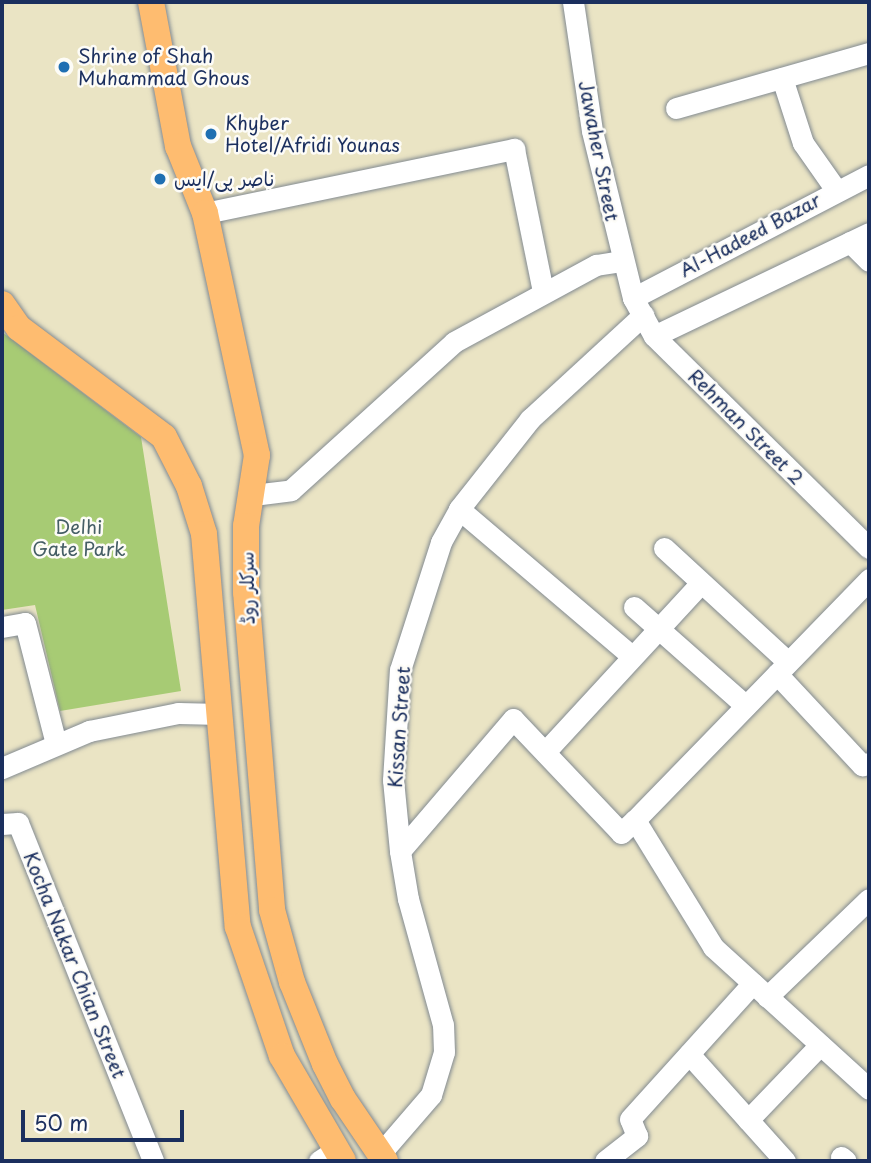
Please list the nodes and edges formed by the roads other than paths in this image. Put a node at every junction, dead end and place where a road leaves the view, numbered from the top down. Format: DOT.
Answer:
graph roads {
  1 [pos="151,2"];
  2 [pos="573,2"];
  3 [pos="869,53"];
  4 [pos="782,78"];
  5 [pos="676,108"];
  6 [pos="869,176"];
  7 [pos="836,190"];
  8 [pos="205,213"];
  9 [pos="860,238"];
  10 [pos="621,261"];
  11 [pos="869,261"];
  12 [pos="542,292"];
  13 [pos="2,304"];
  14 [pos="638,307"];
  15 [pos="654,336"];
  16 [pos="253,495"];
  17 [pos="459,509"];
  18 [pos="246,526"];
  19 [pos="204,534"];
  20 [pos="664,548"];
  21 [pos="869,548"];
  22 [pos="869,579"];
  23 [pos="701,583"];
  24 [pos="634,607"];
  25 [pos="2,627"];
  26 [pos="659,627"];
  27 [pos="632,656"];
  28 [pos="782,668"];
  29 [pos="746,706"];
  30 [pos="221,714"];
  31 [pos="56,744"];
  32 [pos="545,752"];
  33 [pos="869,763"];
  34 [pos="2,768"];
  35 [pos="635,821"];
  36 [pos="2,824"];
  37 [pos="400,851"];
  38 [pos="869,899"];
  39 [pos="760,990"];
  40 [pos="820,1045"];
  41 [pos="689,1055"];
  42 [pos="869,1089"];
  43 [pos="748,1120"];
  44 [pos="332,1158"];
  45 [pos="383,1158"];
  46 [pos="153,1161"];
  47 [pos="605,1161"];
  48 [pos="785,1161"];
  1 -- 8 [label="main road, سرکلر روڈ"];
  2 -- 10 [label="street, Jawaher Street"];
  3 -- 4 [label="street"];
  4 -- 5 [label="street"];
  4 -- 7 [label="street"];
  6 -- 7 [label="street, Al-Hadeed Bazar"];
  7 -- 14 [label="street, Al-Hadeed Bazar"];
  8 -- 12 [label="street"];
  8 -- 16 [label="main road, سرکلر روڈ"];
  9 -- 11 [label="street"];
  9 -- 15 [label="street"];
  10 -- 12 [label="street"];
  10 -- 14 [label="street, Jawaher Street"];
  12 -- 16 [label="street"];
  13 -- 19 [label="main road, سرکلر روڈ"];
  14 -- 15 [label="street, Rehman Street 2"];
  14 -- 17 [label="street, Kissan Street"];
  15 -- 21 [label="street, Rehman Street 2"];
  16 -- 18 [label="main road, سرکلر روڈ"];
  17 -- 27 [label="street"];
  17 -- 37 [label="street, Kissan Street"];
  18 -- 19 [label="main road"];
  18 -- 45 [label="main road, سرکلر روڈ"];
  19 -- 30 [label="main road, سرکلر روڈ"];
  20 -- 23 [label="street"];
  22 -- 28 [label="street"];
  23 -- 26 [label="street"];
  23 -- 28 [label="street"];
  24 -- 26 [label="street"];
  25 -- 31 [label="street"];
  26 -- 27 [label="street"];
  26 -- 29 [label="street"];
  27 -- 32 [label="street"];
  28 -- 29 [label="street"];
  28 -- 33 [label="street"];
  29 -- 35 [label="street"];
  30 -- 31 [label="street"];
  30 -- 44 [label="main road, سرکلر روڈ"];
  31 -- 34 [label="street"];
  32 -- 35 [label="street"];
  32 -- 37 [label="street"];
  35 -- 39 [label="street"];
  36 -- 46 [label="street, Kocha Nakar Chian Street"];
  37 -- 45 [label="street, Kissan Street"];
  38 -- 39 [label="street"];
  39 -- 40 [label="street"];
  39 -- 41 [label="street"];
  40 -- 42 [label="street"];
  40 -- 43 [label="street"];
  41 -- 43 [label="street"];
  41 -- 47 [label="street"];
  43 -- 48 [label="street"];
}
